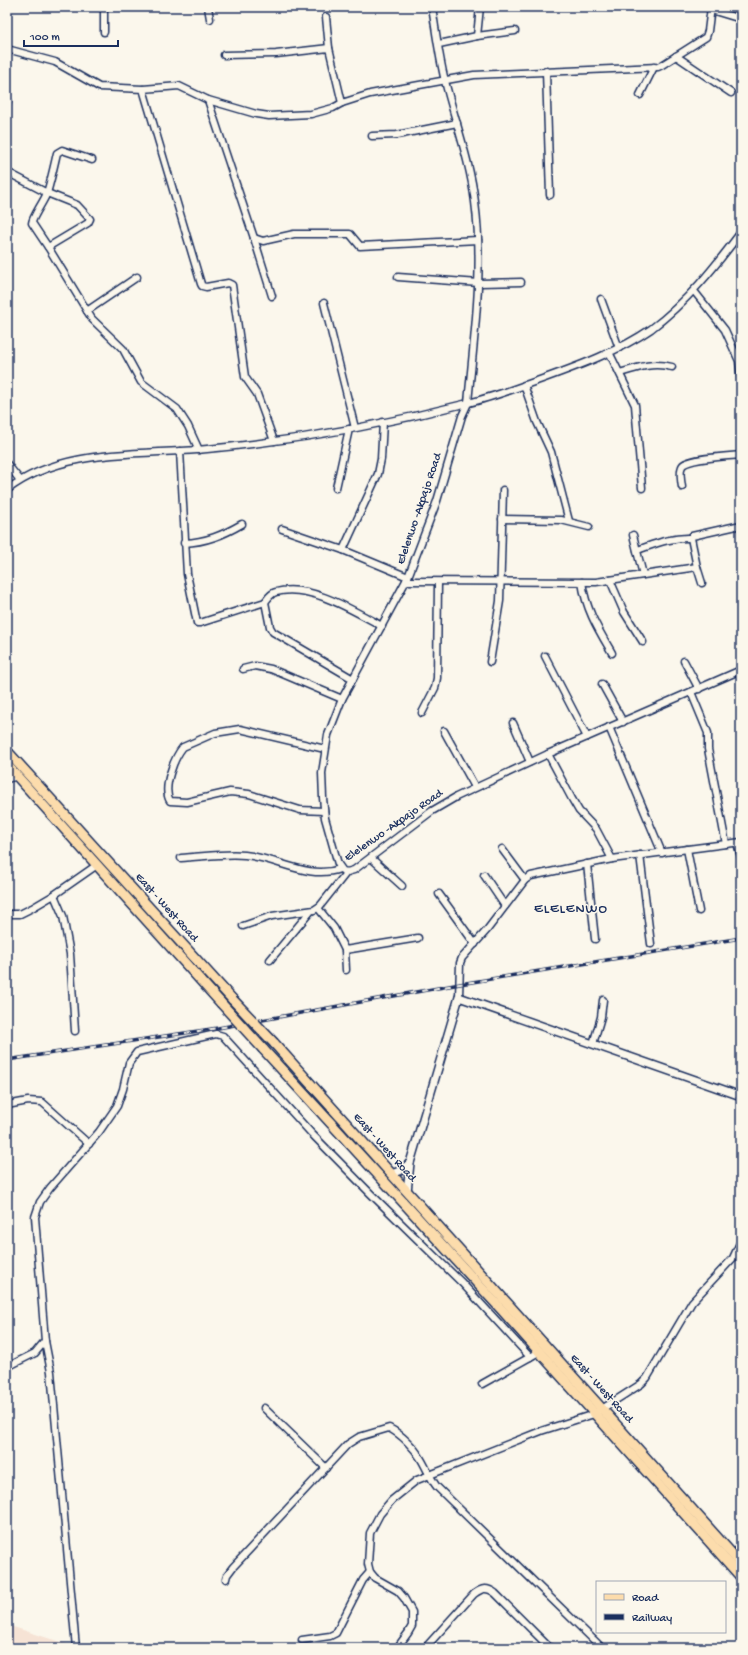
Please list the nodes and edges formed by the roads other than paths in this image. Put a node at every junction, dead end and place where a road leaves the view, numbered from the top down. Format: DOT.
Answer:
graph roads {
  1 [pos="104,7"];
  2 [pos="208,7"];
  3 [pos="432,7"];
  4 [pos="480,7"];
  5 [pos="711,8"];
  6 [pos="326,17"];
  7 [pos="210,19"];
  8 [pos="741,19"];
  9 [pos="515,31"];
  10 [pos="104,32"];
  11 [pos="477,36"];
  12 [pos="439,44"];
  13 [pos="329,48"];
  14 [pos="9,50"];
  15 [pos="224,55"];
  16 [pos="7,56"];
  17 [pos="676,56"];
  18 [pos="654,67"];
  19 [pos="546,71"];
  20 [pos="445,80"];
  21 [pos="143,89"];
  22 [pos="731,94"];
  23 [pos="640,95"];
  24 [pos="208,100"];
  25 [pos="342,103"];
  26 [pos="457,123"];
  27 [pos="372,136"];
  28 [pos="92,160"];
  29 [pos="7,172"];
  30 [pos="47,193"];
  31 [pos="550,196"];
  32 [pos="741,232"];
  33 [pos="254,238"];
  34 [pos="478,240"];
  35 [pos="48,247"];
  36 [pos="137,277"];
  37 [pos="398,277"];
  38 [pos="521,282"];
  39 [pos="479,284"];
  40 [pos="694,292"];
  41 [pos="272,296"];
  42 [pos="600,299"];
  43 [pos="324,303"];
  44 [pos="87,311"];
  45 [pos="619,348"];
  46 [pos="609,352"];
  47 [pos="672,367"];
  48 [pos="620,373"];
  49 [pos="741,380"];
  50 [pos="524,385"];
  51 [pos="468,404"];
  52 [pos="383,422"];
  53 [pos="352,428"];
  54 [pos="274,442"];
  55 [pos="199,450"];
  56 [pos="180,451"];
  57 [pos="741,455"];
  58 [pos="7,464"];
  59 [pos="20,480"];
  60 [pos="682,487"];
  61 [pos="336,488"];
  62 [pos="642,488"];
  63 [pos="7,490"];
  64 [pos="503,490"];
  65 [pos="502,519"];
  66 [pos="568,521"];
  67 [pos="242,524"];
  68 [pos="741,525"];
  69 [pos="589,527"];
  70 [pos="282,530"];
  71 [pos="633,535"];
  72 [pos="691,538"];
  73 [pos="184,543"];
  74 [pos="343,550"];
  75 [pos="637,550"];
  76 [pos="697,567"];
  77 [pos="643,575"];
  78 [pos="407,579"];
  79 [pos="610,580"];
  80 [pos="438,582"];
  81 [pos="501,582"];
  82 [pos="582,582"];
  83 [pos="702,583"];
  84 [pos="265,602"];
  85 [pos="382,626"];
  86 [pos="643,642"];
  87 [pos="612,653"];
  88 [pos="545,656"];
  89 [pos="684,661"];
  90 [pos="490,662"];
  91 [pos="243,669"];
  92 [pos="741,670"];
  93 [pos="353,679"];
  94 [pos="602,684"];
  95 [pos="699,689"];
  96 [pos="691,692"];
  97 [pos="342,699"];
  98 [pos="422,713"];
  99 [pos="623,722"];
  100 [pos="513,723"];
  101 [pos="609,727"];
  102 [pos="444,731"];
  103 [pos="587,737"];
  104 [pos="325,749"];
  105 [pos="7,751"];
  106 [pos="548,754"];
  107 [pos="530,762"];
  108 [pos="7,765"];
  109 [pos="18,776"];
  110 [pos="7,779"];
  111 [pos="475,788"];
  112 [pos="324,811"];
  113 [pos="739,842"];
  114 [pos="726,844"];
  115 [pos="502,849"];
  116 [pos="687,849"];
  117 [pos="662,853"];
  118 [pos="640,855"];
  119 [pos="741,857"];
  120 [pos="181,858"];
  121 [pos="371,858"];
  122 [pos="612,859"];
  123 [pos="587,864"];
  124 [pos="97,865"];
  125 [pos="340,869"];
  126 [pos="347,872"];
  127 [pos="484,876"];
  128 [pos="525,880"];
  129 [pos="402,886"];
  130 [pos="438,894"];
  131 [pos="54,895"];
  132 [pos="505,906"];
  133 [pos="318,908"];
  134 [pos="699,911"];
  135 [pos="310,912"];
  136 [pos="7,914"];
  137 [pos="243,926"];
  138 [pos="418,938"];
  139 [pos="595,939"];
  140 [pos="475,944"];
  141 [pos="651,944"];
  142 [pos="345,950"];
  143 [pos="270,960"];
  144 [pos="346,970"];
  145 [pos="459,997"];
  146 [pos="603,1000"];
  147 [pos="75,1031"];
  148 [pos="593,1044"];
  149 [pos="741,1096"];
  150 [pos="7,1104"];
  151 [pos="89,1144"];
  152 [pos="410,1163"];
  153 [pos="391,1174"];
  154 [pos="407,1192"];
  155 [pos="741,1241"];
  156 [pos="472,1278"];
  157 [pos="464,1286"];
  158 [pos="45,1341"];
  159 [pos="540,1352"];
  160 [pos="530,1357"];
  161 [pos="7,1367"];
  162 [pos="482,1384"];
  163 [pos="264,1408"];
  164 [pos="602,1408"];
  165 [pos="594,1414"];
  166 [pos="326,1468"];
  167 [pos="428,1476"];
  168 [pos="741,1564"];
  169 [pos="370,1572"];
  170 [pos="741,1577"];
  171 [pos="226,1579"];
  172 [pos="302,1640"];
  173 [pos="76,1648"];
  174 [pos="397,1648"];
  175 [pos="426,1648"];
  176 [pos="550,1648"];
  177 [pos="602,1648"];
  1 -- 10 [label="street"];
  2 -- 7 [label="street"];
  3 -- 12 [label="street, Elelenwo -Akpajo Road"];
  4 -- 11 [label="street"];
  5 -- 8 [label="street"];
  5 -- 17 [label="street"];
  6 -- 13 [label="street"];
  9 -- 11 [label="street"];
  11 -- 12 [label="street"];
  12 -- 20 [label="street, Elelenwo -Akpajo Road"];
  13 -- 15 [label="street"];
  13 -- 25 [label="street"];
  14 -- 16 [label="street"];
  14 -- 21 [label="street"];
  17 -- 18 [label="street"];
  17 -- 22 [label="street"];
  18 -- 19 [label="street"];
  18 -- 23 [label="street"];
  19 -- 20 [label="street"];
  19 -- 31 [label="street"];
  20 -- 25 [label="street"];
  20 -- 26 [label="street, Elelenwo -Akpajo Road"];
  21 -- 24 [label="street"];
  21 -- 54 [label="street"];
  24 -- 25 [label="street"];
  24 -- 33 [label="street"];
  26 -- 27 [label="street"];
  26 -- 34 [label="street, Elelenwo -Akpajo Road"];
  28 -- 30 [label="street"];
  29 -- 30 [label="street"];
  30 -- 35 [label="street"];
  30 -- 35 [label="street"];
  32 -- 40 [label="street"];
  33 -- 34 [label="street"];
  33 -- 41 [label="street"];
  34 -- 39 [label="street, Elelenwo -Akpajo Road"];
  35 -- 44 [label="street"];
  36 -- 44 [label="street"];
  37 -- 39 [label="street"];
  38 -- 39 [label="street"];
  39 -- 51 [label="street, Elelenwo -Akpajo Road"];
  40 -- 45 [label="street"];
  40 -- 49 [label="street"];
  42 -- 45 [label="street"];
  43 -- 53 [label="street"];
  44 -- 55 [label="street"];
  45 -- 46 [label="street"];
  46 -- 48 [label="street"];
  46 -- 50 [label="street"];
  47 -- 48 [label="street"];
  48 -- 62 [label="street"];
  50 -- 51 [label="street"];
  50 -- 66 [label="street"];
  51 -- 52 [label="street"];
  51 -- 78 [label="street, Elelenwo -Akpajo Road"];
  52 -- 53 [label="street"];
  52 -- 74 [label="street"];
  53 -- 54 [label="street"];
  53 -- 61 [label="street"];
  54 -- 55 [label="street"];
  55 -- 56 [label="street"];
  56 -- 59 [label="street"];
  56 -- 73 [label="street"];
  57 -- 60 [label="street"];
  58 -- 59 [label="street"];
  59 -- 63 [label="street"];
  64 -- 65 [label="street"];
  65 -- 66 [label="street"];
  65 -- 81 [label="street"];
  66 -- 69 [label="street"];
  67 -- 73 [label="street"];
  68 -- 72 [label="street"];
  70 -- 74 [label="street"];
  71 -- 75 [label="street"];
  72 -- 75 [label="street"];
  72 -- 76 [label="street"];
  73 -- 84 [label="street"];
  74 -- 78 [label="street"];
  75 -- 77 [label="street"];
  76 -- 77 [label="street"];
  76 -- 83 [label="street"];
  77 -- 79 [label="street"];
  78 -- 80 [label="street"];
  78 -- 85 [label="street, Elelenwo -Akpajo Road"];
  79 -- 82 [label="street"];
  79 -- 86 [label="street"];
  80 -- 81 [label="street"];
  80 -- 98 [label="street"];
  81 -- 82 [label="street"];
  81 -- 90 [label="street"];
  82 -- 87 [label="street"];
  84 -- 85 [label="street"];
  84 -- 93 [label="street"];
  85 -- 93 [label="street, Elelenwo -Akpajo Road"];
  88 -- 103 [label="street"];
  89 -- 95 [label="street"];
  91 -- 97 [label="street"];
  92 -- 95 [label="street, Elelenwo -Akpajo Road"];
  93 -- 97 [label="street, Elelenwo -Akpajo Road"];
  94 -- 99 [label="street"];
  95 -- 96 [label="street, Elelenwo -Akpajo Road"];
  96 -- 99 [label="street, Elelenwo -Akpajo Road"];
  96 -- 114 [label="street"];
  97 -- 104 [label="street, Elelenwo -Akpajo Road"];
  99 -- 101 [label="street, Elelenwo -Akpajo Road"];
  100 -- 107 [label="street"];
  101 -- 103 [label="street, Elelenwo -Akpajo Road"];
  101 -- 117 [label="street"];
  102 -- 111 [label="street"];
  103 -- 106 [label="street, Elelenwo -Akpajo Road"];
  104 -- 112 [label="street, Elelenwo -Akpajo Road"];
  104 -- 112 [label="street"];
  105 -- 153 [label="main road, East - West Road, bridge"];
  106 -- 107 [label="street, Elelenwo -Akpajo Road"];
  106 -- 122 [label="street"];
  107 -- 111 [label="street, Elelenwo -Akpajo Road"];
  108 -- 109 [label="main road, East - West Road"];
  109 -- 110 [label="street"];
  109 -- 124 [label="main road, East - West Road"];
  111 -- 121 [label="street, Elelenwo -Akpajo Road"];
  112 -- 125 [label="street, Elelenwo -Akpajo Road"];
  113 -- 114 [label="street"];
  113 -- 119 [label="street"];
  114 -- 116 [label="street"];
  115 -- 128 [label="street"];
  116 -- 117 [label="street"];
  116 -- 134 [label="street"];
  117 -- 118 [label="street"];
  118 -- 122 [label="street"];
  118 -- 141 [label="street"];
  120 -- 125 [label="street"];
  121 -- 126 [label="street, Elelenwo -Akpajo Road"];
  121 -- 129 [label="street"];
  122 -- 123 [label="street"];
  123 -- 128 [label="street"];
  123 -- 139 [label="street"];
  124 -- 131 [label="street"];
  124 -- 156 [label="main road, East - West Road, bridge"];
  125 -- 126 [label="street, Elelenwo -Akpajo Road"];
  126 -- 133 [label="street"];
  127 -- 132 [label="street"];
  128 -- 132 [label="street"];
  130 -- 140 [label="street"];
  131 -- 136 [label="street"];
  131 -- 147 [label="street"];
  132 -- 140 [label="street"];
  133 -- 135 [label="street"];
  133 -- 142 [label="street"];
  135 -- 137 [label="street"];
  135 -- 143 [label="street"];
  138 -- 142 [label="street"];
  140 -- 145 [label="street"];
  142 -- 144 [label="street"];
  145 -- 148 [label="street"];
  145 -- 152 [label="street"];
  146 -- 148 [label="street"];
  148 -- 149 [label="street"];
  150 -- 151 [label="street"];
  151 -- 157 [label="street"];
  151 -- 158 [label="street"];
  152 -- 153 [label="street"];
  152 -- 154 [label="street"];
  153 -- 154 [label="main road, East - West Road"];
  154 -- 164 [label="main road, East - West Road"];
  155 -- 164 [label="street"];
  156 -- 157 [label="street"];
  156 -- 159 [label="main road, East - West Road"];
  157 -- 160 [label="street"];
  158 -- 161 [label="street"];
  158 -- 173 [label="street"];
  159 -- 160 [label="street"];
  159 -- 165 [label="main road, East - West Road"];
  160 -- 162 [label="street"];
  163 -- 166 [label="street"];
  164 -- 165 [label="street"];
  164 -- 168 [label="main road, East - West Road"];
  165 -- 167 [label="street"];
  165 -- 170 [label="main road, East - West Road"];
  166 -- 167 [label="street"];
  166 -- 171 [label="street"];
  167 -- 169 [label="street"];
  167 -- 177 [label="street"];
  169 -- 172 [label="street"];
  169 -- 174 [label="street"];
  175 -- 176 [label="street"];
}
